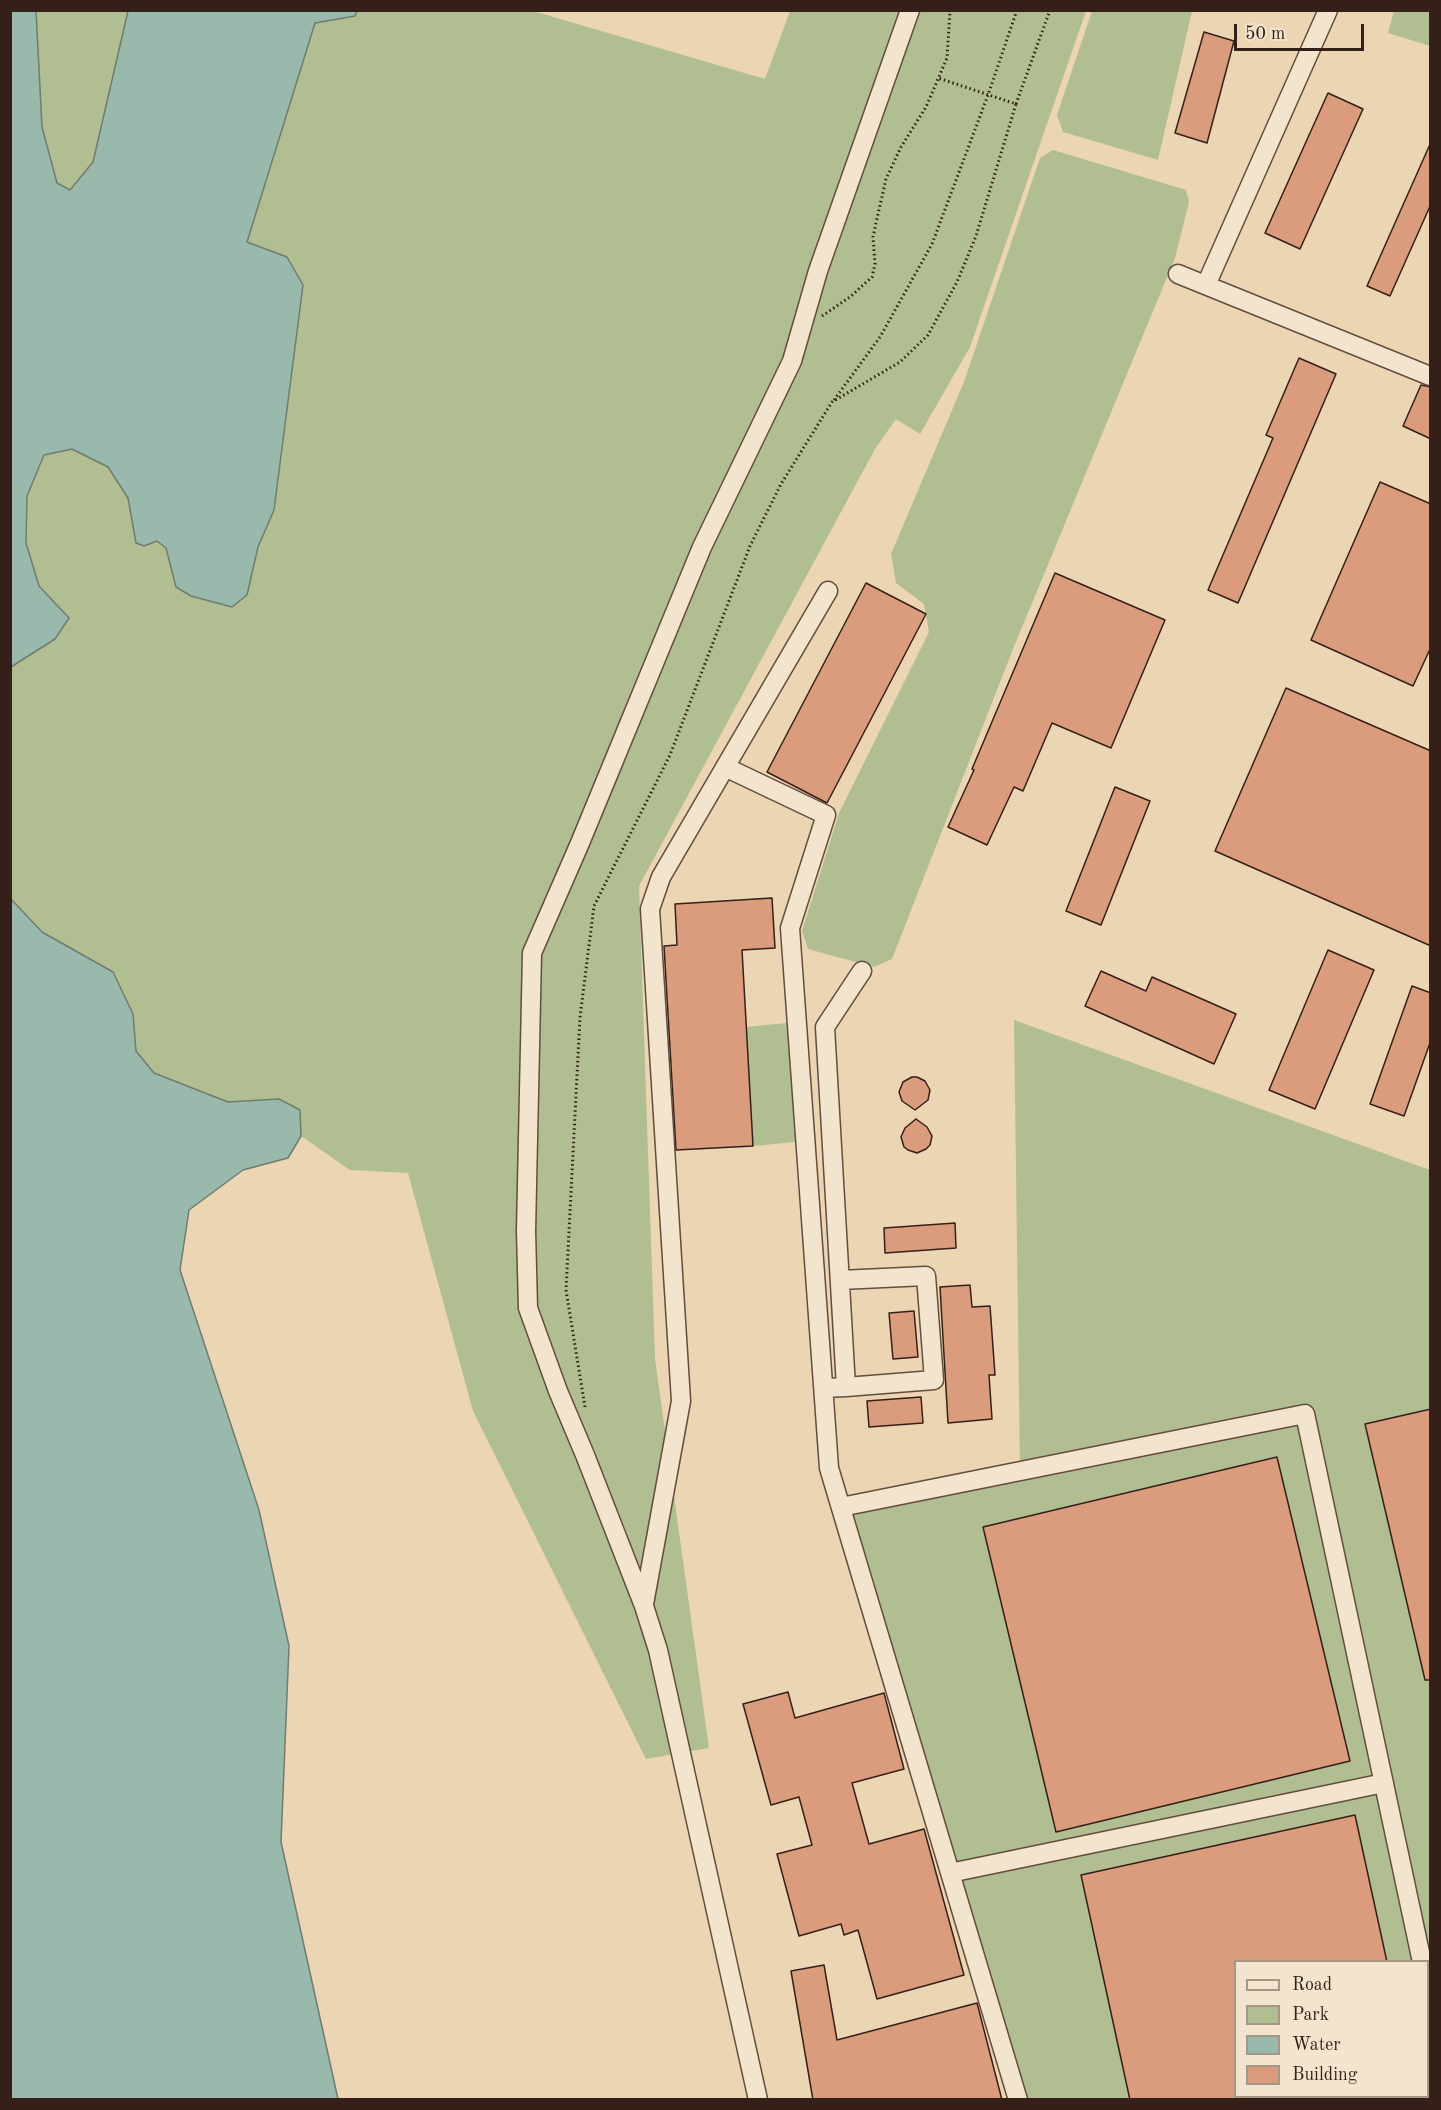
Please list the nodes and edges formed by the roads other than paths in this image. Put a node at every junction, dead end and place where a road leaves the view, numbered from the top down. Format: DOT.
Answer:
graph roads {
  1 [pos="910,10"];
  2 [pos="1328,10"];
  3 [pos="1178,274"];
  4 [pos="1206,285"];
  5 [pos="1431,376"];
  6 [pos="828,591"];
  7 [pos="725,767"];
  8 [pos="862,971"];
  9 [pos="840,1280"];
  10 [pos="846,1387"];
  11 [pos="824,1388"];
  12 [pos="841,1507"];
  13 [pos="644,1606"];
  14 [pos="1384,1783"];
  15 [pos="950,1873"];
  16 [pos="1422,1960"];
  17 [pos="758,2100"];
  18 [pos="1018,2100"];
  1 -- 13 [label="street"];
  2 -- 4 [label="street"];
  3 -- 5 [label="street"];
  6 -- 7 [label="street"];
  7 -- 11 [label="street"];
  7 -- 13 [label="street"];
  8 -- 9 [label="street"];
  9 -- 10 [label="street"];
  9 -- 10 [label="street"];
  10 -- 11 [label="street"];
  11 -- 12 [label="street"];
  12 -- 14 [label="street"];
  12 -- 15 [label="street"];
  13 -- 17 [label="street"];
  14 -- 15 [label="street"];
  14 -- 16 [label="street"];
  15 -- 18 [label="street"];
}
